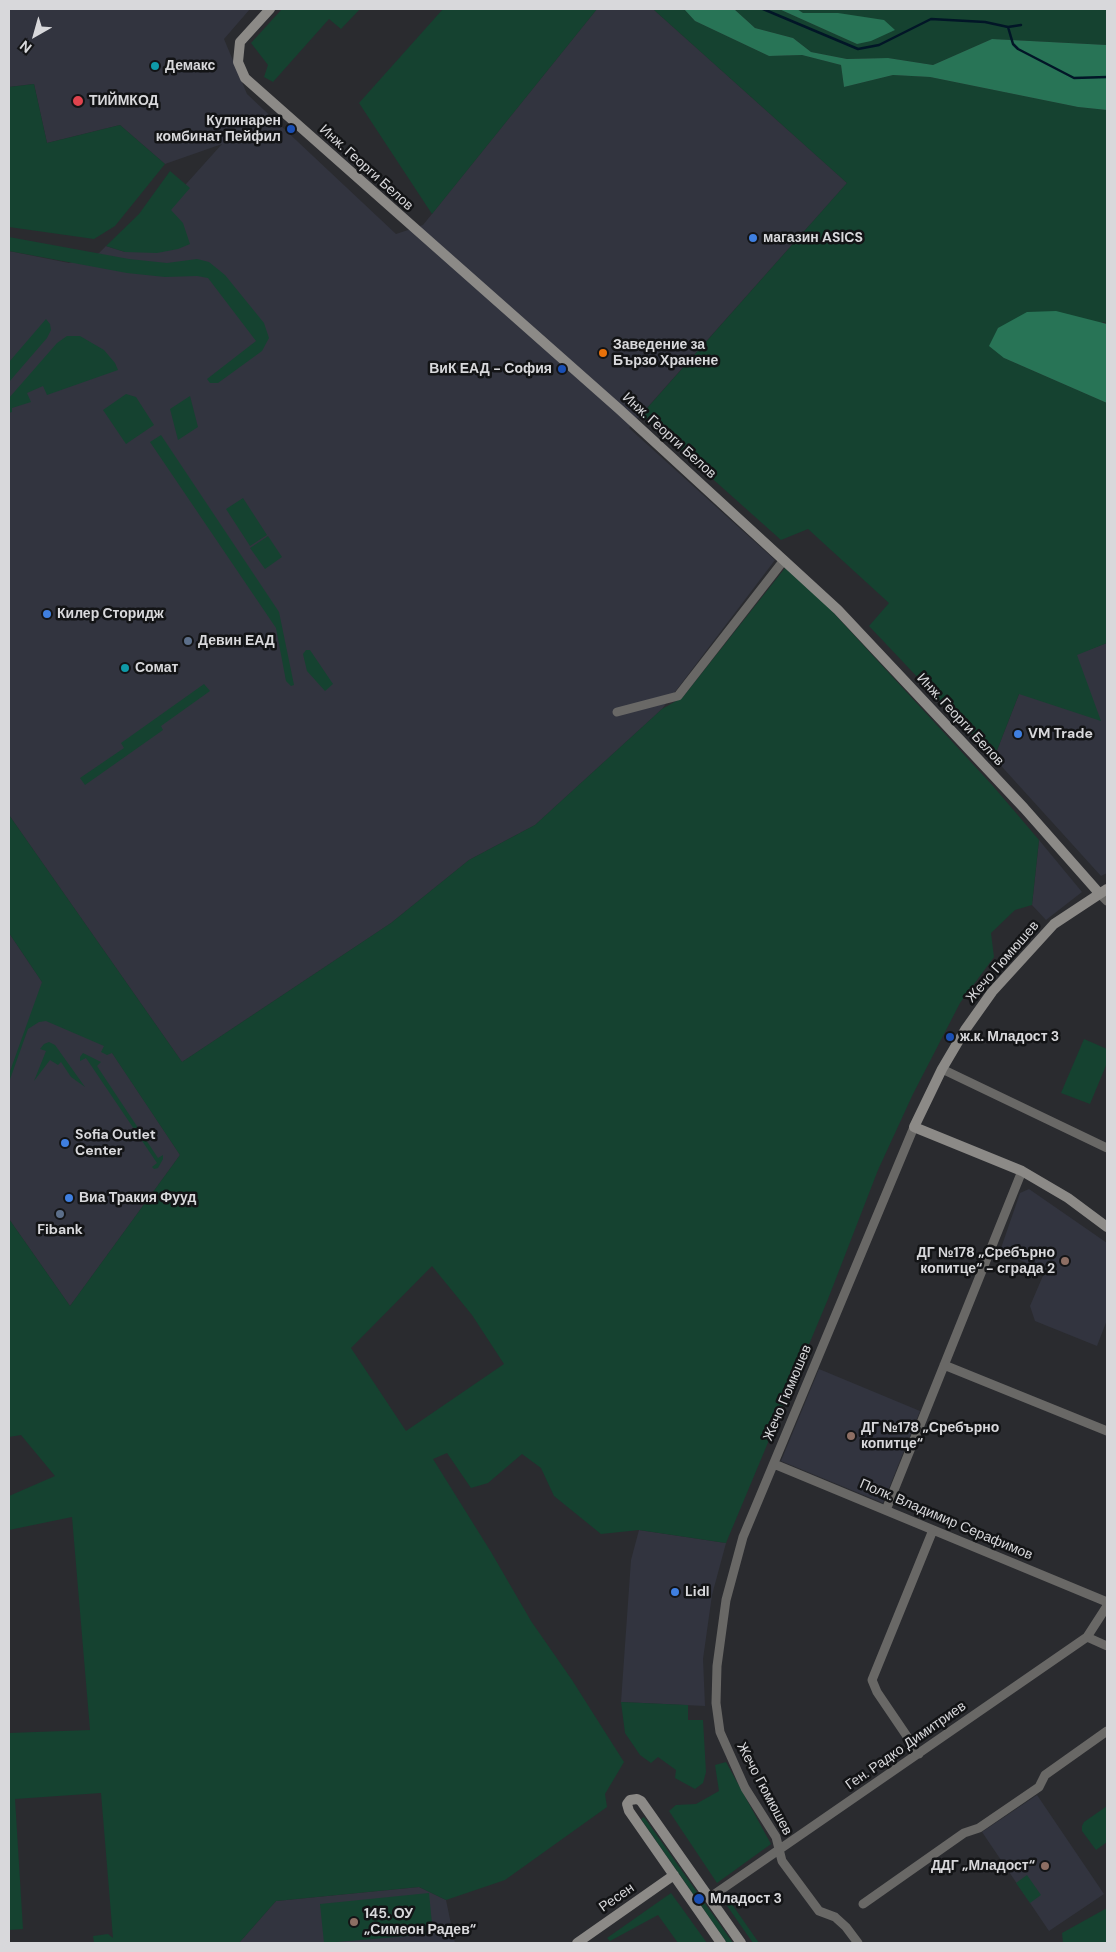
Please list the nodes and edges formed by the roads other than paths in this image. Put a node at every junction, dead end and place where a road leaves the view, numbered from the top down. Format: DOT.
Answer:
graph roads {
  1 [pos="270,9"];
  2 [pos="784,560"];
  3 [pos="617,712"];
  4 [pos="1103,891"];
  5 [pos="1107,901"];
  6 [pos="942,1069"];
  7 [pos="914,1127"];
  8 [pos="1107,1148"];
  9 [pos="1022,1171"];
  10 [pos="1107,1227"];
  11 [pos="944,1365"];
  12 [pos="1107,1431"];
  13 [pos="774,1464"];
  14 [pos="886,1510"];
  15 [pos="933,1530"];
  16 [pos="1107,1604"];
  17 [pos="1087,1638"];
  18 [pos="1107,1646"];
  19 [pos="1107,1731"];
  20 [pos="919,1754"];
  21 [pos="780,1850"];
  22 [pos="674,1875"];
  23 [pos="709,1898"];
  24 [pos="864,1904"];
  25 [pos="590,1939"];
  26 [pos="577,1943"];
  27 [pos="721,1943"];
  28 [pos="741,1943"];
  29 [pos="858,1943"];
  1 -- 2 [label="street, Инж. Георги Белов"];
  2 -- 3 [label="street"];
  2 -- 4 [label="street, Инж. Георги Белов"];
  4 -- 5 [label="street, Инж. Георги Белов"];
  4 -- 6 [label="street, Жечо Гюмюшев"];
  6 -- 7 [label="street, Жечо Гюмюшев"];
  6 -- 8 [label="street"];
  7 -- 9 [label="street"];
  7 -- 13 [label="street, Жечо Гюмюшев"];
  9 -- 10 [label="street"];
  9 -- 11 [label="street"];
  11 -- 12 [label="street"];
  11 -- 14 [label="street"];
  13 -- 14 [label="street, Полк. Владимир Серафимов"];
  13 -- 21 [label="street, Жечо Гюмюшев"];
  14 -- 15 [label="street, Полк. Владимир Серафимов"];
  15 -- 16 [label="street, Полк. Владимир Серафимов"];
  15 -- 20 [label="street"];
  16 -- 17 [label="street, Ген. Радко Димитриев"];
  17 -- 18 [label="street"];
  17 -- 20 [label="street, Ген. Радко Димитриев"];
  19 -- 24 [label="street"];
  20 -- 21 [label="street, Ген. Радко Димитриев"];
  21 -- 23 [label="street, Ген. Радко Димитриев"];
  21 -- 29 [label="street, Жечо Гюмюшев"];
  22 -- 23 [label="street"];
  22 -- 25 [label="street, Ресен"];
  22 -- 27 [label="street"];
  23 -- 28 [label="street"];
  25 -- 26 [label="street, Ресен"];
}
